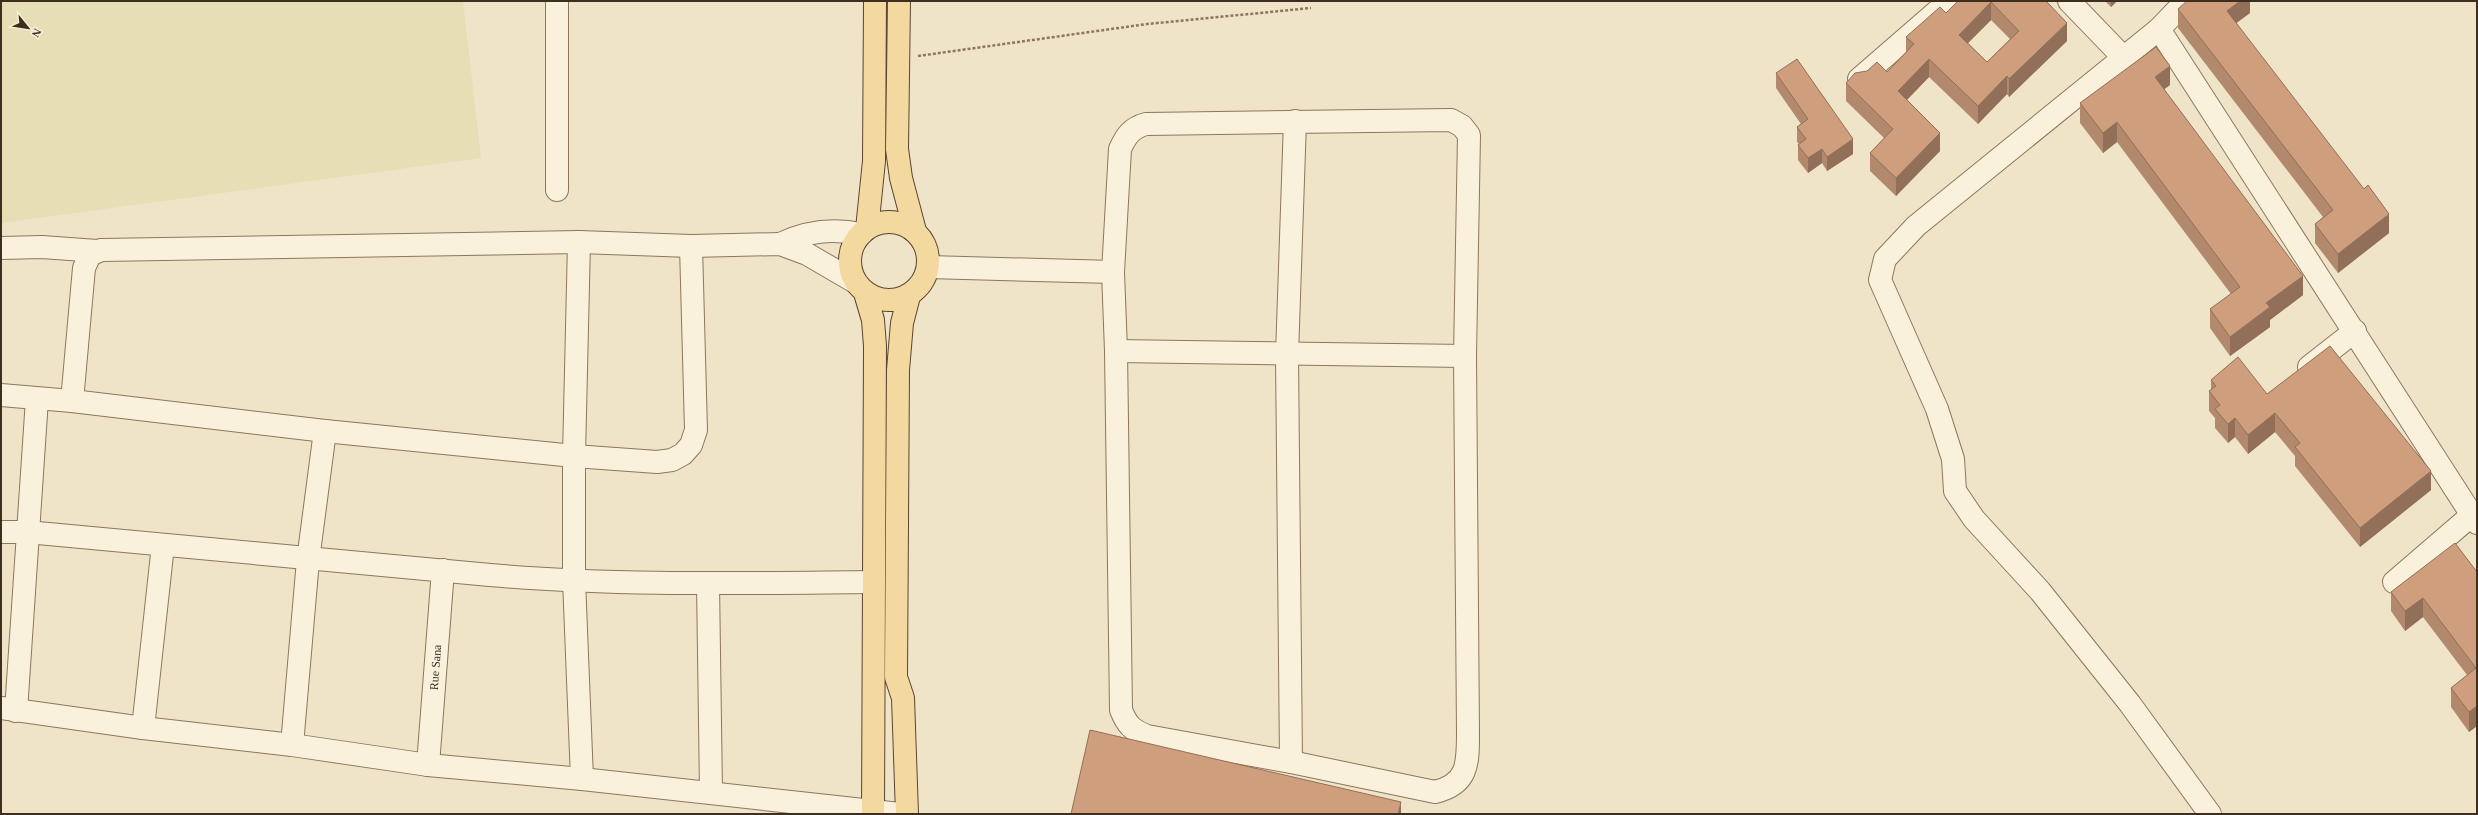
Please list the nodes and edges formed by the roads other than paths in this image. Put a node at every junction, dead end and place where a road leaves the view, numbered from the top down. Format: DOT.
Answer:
graph roads {
  1 [pos="557,1"];
  2 [pos="875,1"];
  3 [pos="899,1"];
  4 [pos="1948,1"];
  5 [pos="2070,1"];
  6 [pos="2186,1"];
  7 [pos="2159,29"];
  8 [pos="2123,57"];
  9 [pos="1859,79"];
  10 [pos="1295,121"];
  11 [pos="557,190"];
  12 [pos="864,231"];
  13 [pos="915,231"];
  14 [pos="579,242"];
  15 [pos="780,244"];
  16 [pos="691,246"];
  17 [pos="1,248"];
  18 [pos="97,251"];
  19 [pos="928,267"];
  20 [pos="1113,272"];
  21 [pos="860,287"];
  22 [pos="909,296"];
  23 [pos="2356,332"];
  24 [pos="1116,351"];
  25 [pos="1287,355"];
  26 [pos="1465,356"];
  27 [pos="2295,377"];
  28 [pos="1,395"];
  29 [pos="37,399"];
  30 [pos="72,401"];
  31 [pos="325,431"];
  32 [pos="574,456"];
  33 [pos="2475,519"];
  34 [pos="1,532"];
  35 [pos="27,532"];
  36 [pos="163,545"];
  37 [pos="308,560"];
  38 [pos="442,570"];
  39 [pos="574,580"];
  40 [pos="874,582"];
  41 [pos="2394,582"];
  42 [pos="708,583"];
  43 [pos="8,710"];
  44 [pos="143,728"];
  45 [pos="292,745"];
  46 [pos="1291,762"];
  47 [pos="428,765"];
  48 [pos="582,779"];
  49 [pos="711,792"];
  50 [pos="873,813"];
  51 [pos="900,814"];
  52 [pos="907,814"];
  53 [pos="2210,814"];
  1 -- 11 [label="street"];
  2 -- 12 [label="main road"];
  3 -- 13 [label="main road"];
  4 -- 9 [label="street"];
  5 -- 8 [label="street"];
  6 -- 7 [label="street"];
  7 -- 8 [label="street"];
  7 -- 23 [label="street"];
  8 -- 53 [label="street"];
  10 -- 20 [label="street"];
  10 -- 25 [label="street"];
  10 -- 26 [label="street"];
  12 -- 13 [label="main road"];
  12 -- 15 [label="street"];
  12 -- 21 [label="main road"];
  13 -- 19 [label="main road"];
  14 -- 16 [label="street"];
  14 -- 18 [label="street"];
  14 -- 32 [label="street"];
  15 -- 16 [label="street"];
  15 -- 21 [label="street"];
  16 -- 32 [label="street"];
  17 -- 18 [label="street"];
  18 -- 30 [label="street"];
  19 -- 20 [label="street"];
  19 -- 22 [label="main road"];
  20 -- 24 [label="street"];
  21 -- 22 [label="main road"];
  21 -- 40 [label="main road"];
  22 -- 52 [label="main road"];
  23 -- 27 [label="street"];
  23 -- 33 [label="street"];
  24 -- 25 [label="street"];
  24 -- 46 [label="street"];
  25 -- 26 [label="street"];
  25 -- 46 [label="street"];
  26 -- 46 [label="street"];
  28 -- 29 [label="street"];
  29 -- 30 [label="street"];
  29 -- 35 [label="street"];
  30 -- 31 [label="street"];
  31 -- 32 [label="street"];
  31 -- 37 [label="street"];
  32 -- 39 [label="street"];
  33 -- 41 [label="street"];
  34 -- 35 [label="street"];
  35 -- 36 [label="street"];
  35 -- 43 [label="street"];
  36 -- 37 [label="street"];
  36 -- 44 [label="street"];
  37 -- 38 [label="street"];
  37 -- 45 [label="street"];
  38 -- 39 [label="street"];
  38 -- 47 [label="street, Rue Sana"];
  39 -- 42 [label="street"];
  39 -- 48 [label="street"];
  40 -- 42 [label="street"];
  40 -- 50 [label="main road"];
  42 -- 49 [label="street"];
  43 -- 44 [label="street"];
  44 -- 45 [label="street"];
  45 -- 47 [label="street"];
  47 -- 48 [label="street"];
  48 -- 49 [label="street"];
  49 -- 50 [label="street"];
  50 -- 51 [label="street"];
}
